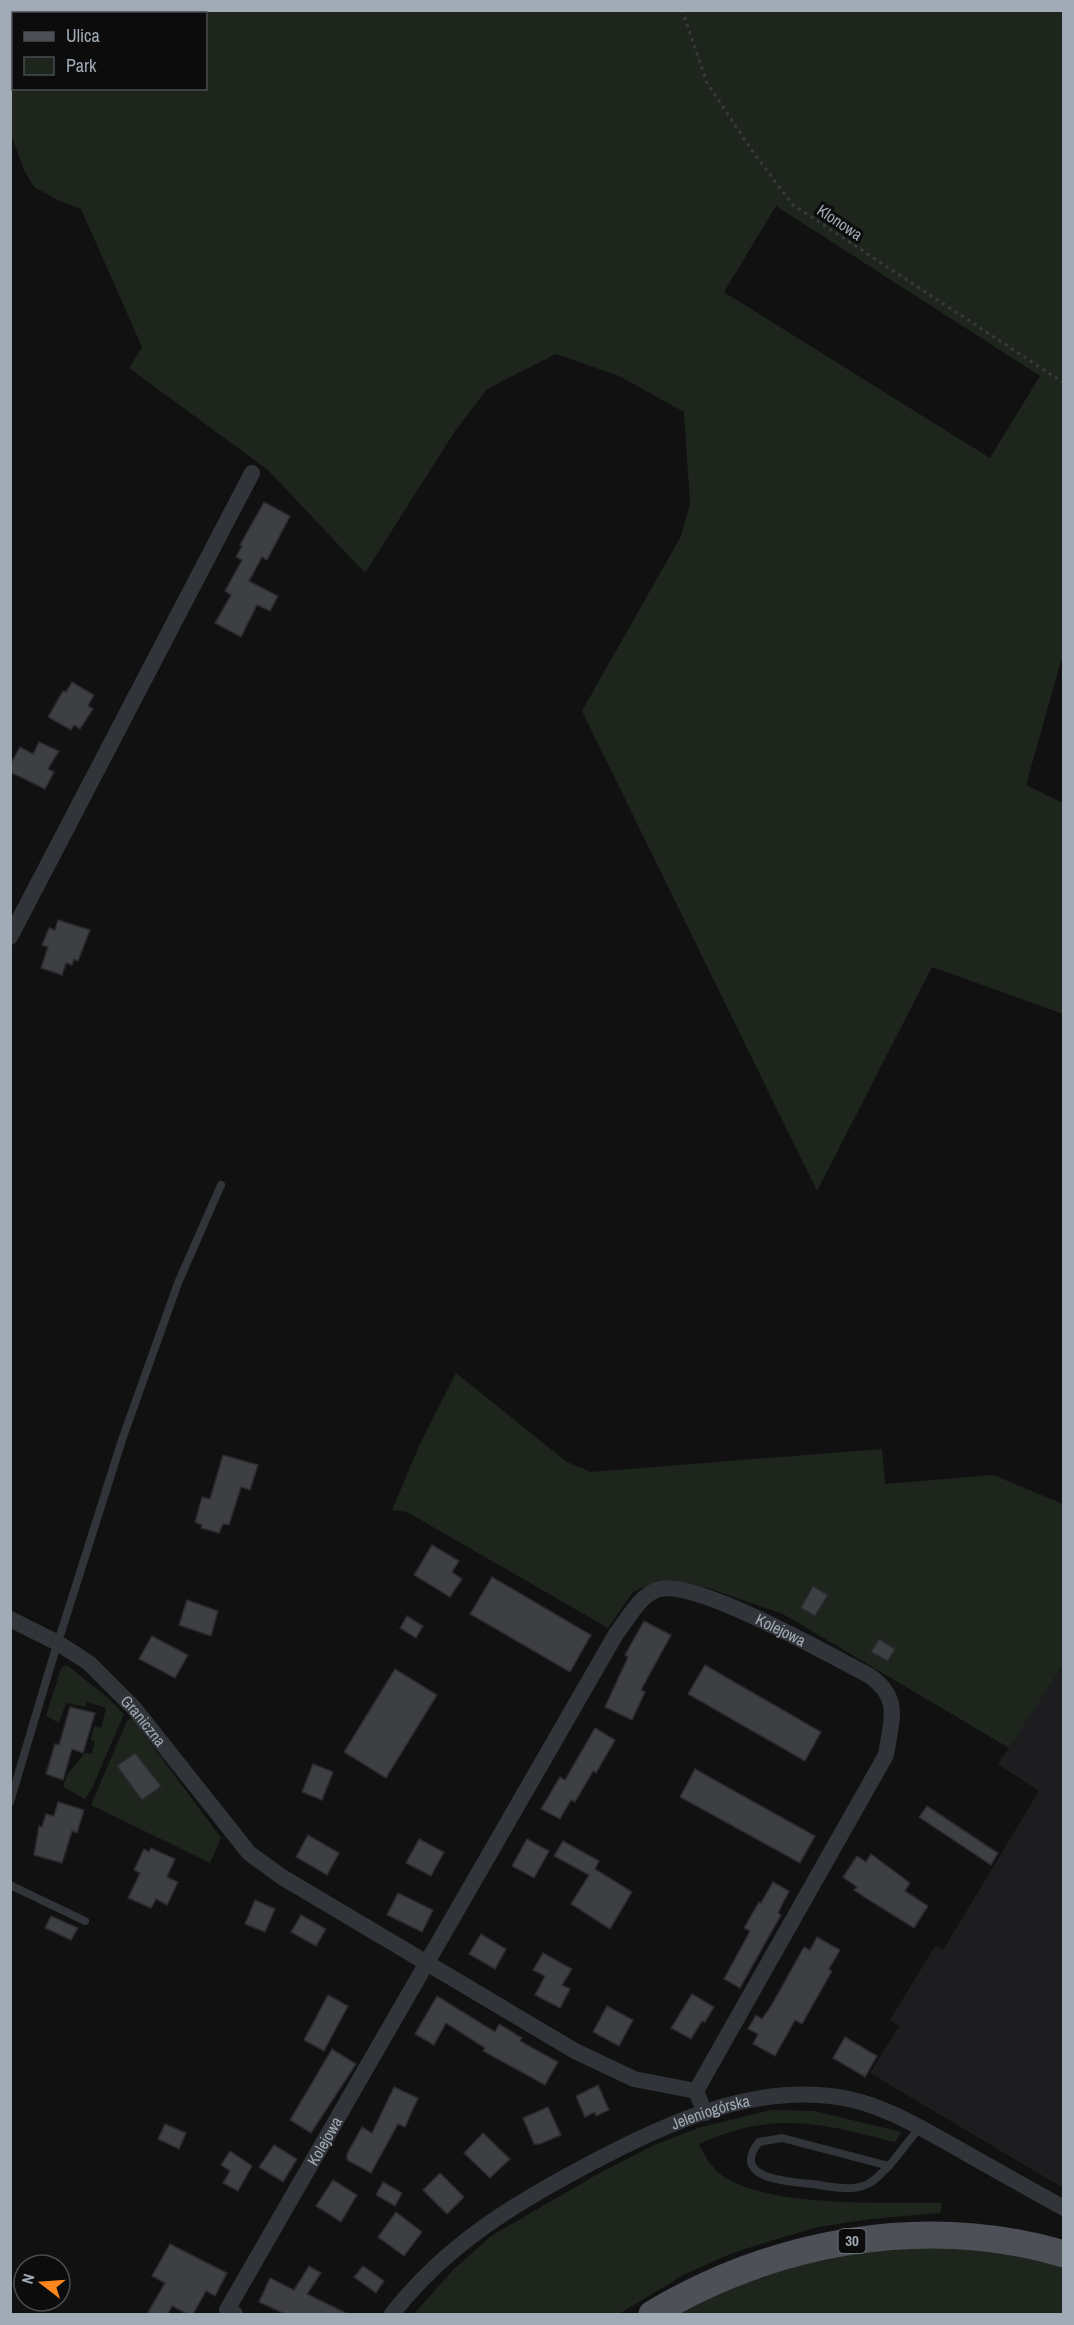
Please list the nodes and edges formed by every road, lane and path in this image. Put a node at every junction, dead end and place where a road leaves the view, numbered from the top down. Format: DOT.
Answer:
graph roads {
  1 [pos="682,10"];
  2 [pos="1064,383"];
  3 [pos="252,473"];
  4 [pos="10,936"];
  5 [pos="221,1185"];
  6 [pos="10,1619"];
  7 [pos="58,1643"];
  8 [pos="10,1802"];
  9 [pos="10,1885"];
  10 [pos="85,1921"];
  11 [pos="427,1964"];
  12 [pos="696,2091"];
  13 [pos="705,2113"];
  14 [pos="920,2127"];
  15 [pos="889,2166"];
  16 [pos="1064,2208"];
  17 [pos="1064,2254"];
  18 [pos="235,2314"];
  19 [pos="392,2314"];
  20 [pos="652,2314"];
  1 -- 2 [label="path, Klonowa"];
  3 -- 4 [label="street"];
  5 -- 7 [label="lane"];
  6 -- 7 [label="street, Graniczna"];
  7 -- 8 [label="lane"];
  7 -- 11 [label="street, Graniczna"];
  9 -- 10 [label="lane"];
  11 -- 12 [label="street"];
  11 -- 12 [label="street, Kolejowa"];
  11 -- 18 [label="street, Kolejowa"];
  12 -- 13 [label="street"];
  13 -- 14 [label="street, Jeleniogórska"];
  13 -- 19 [label="street, Jeleniogórska"];
  14 -- 15 [label="lane"];
  14 -- 16 [label="street, Jeleniogórska"];
  15 -- 15 [label="lane"];
  17 -- 20 [label="main road, 30"];
}
